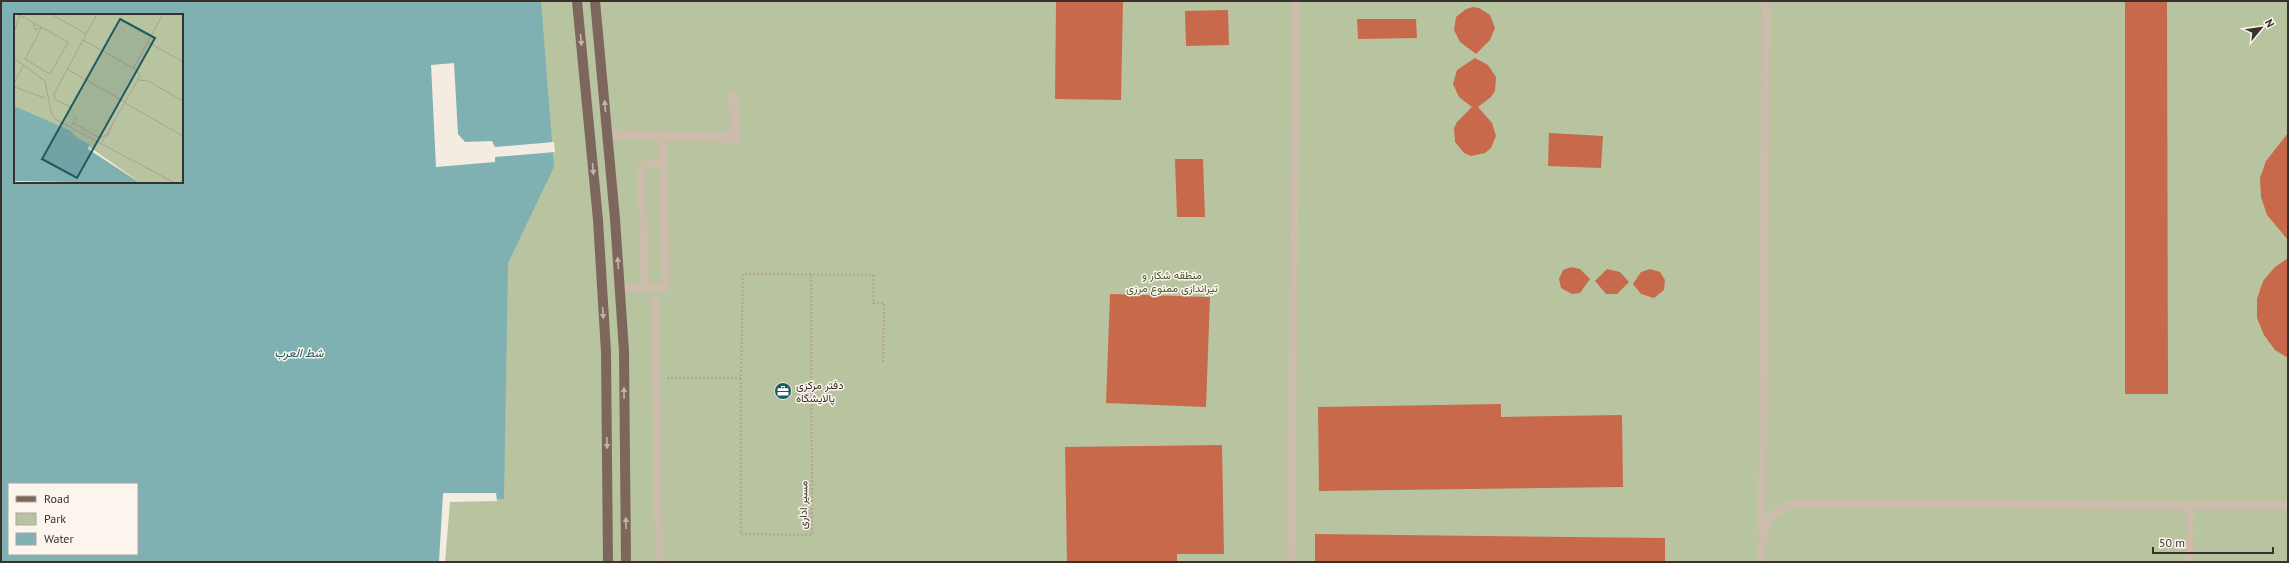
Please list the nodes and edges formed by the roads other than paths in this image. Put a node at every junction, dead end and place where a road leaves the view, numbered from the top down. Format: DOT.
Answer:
graph roads {
  1 [pos="578,1"];
  2 [pos="595,1"];
  3 [pos="1296,1"];
  4 [pos="1766,1"];
  5 [pos="734,97"];
  6 [pos="608,134"];
  7 [pos="662,135"];
  8 [pos="663,163"];
  9 [pos="620,287"];
  10 [pos="645,287"];
  11 [pos="655,302"];
  12 [pos="2190,506"];
  13 [pos="2288,506"];
  14 [pos="1761,560"];
  15 [pos="608,562"];
  16 [pos="626,562"];
  17 [pos="659,562"];
  18 [pos="1291,562"];
  19 [pos="2189,562"];
  1 -- 15 [label="main road, one-way"];
  6 -- 2 [label="main road, one-way"];
  3 -- 18 [label="lane"];
  4 -- 14 [label="lane"];
  5 -- 7 [label="street"];
  6 -- 7 [label="street"];
  9 -- 6 [label="main road, one-way"];
  7 -- 8 [label="lane"];
  8 -- 10 [label="lane"];
  8 -- 10 [label="lane"];
  9 -- 10 [label="lane"];
  16 -- 9 [label="main road, one-way"];
  11 -- 17 [label="lane"];
  12 -- 13 [label="lane"];
  12 -- 14 [label="lane"];
  12 -- 19 [label="lane"];
}
